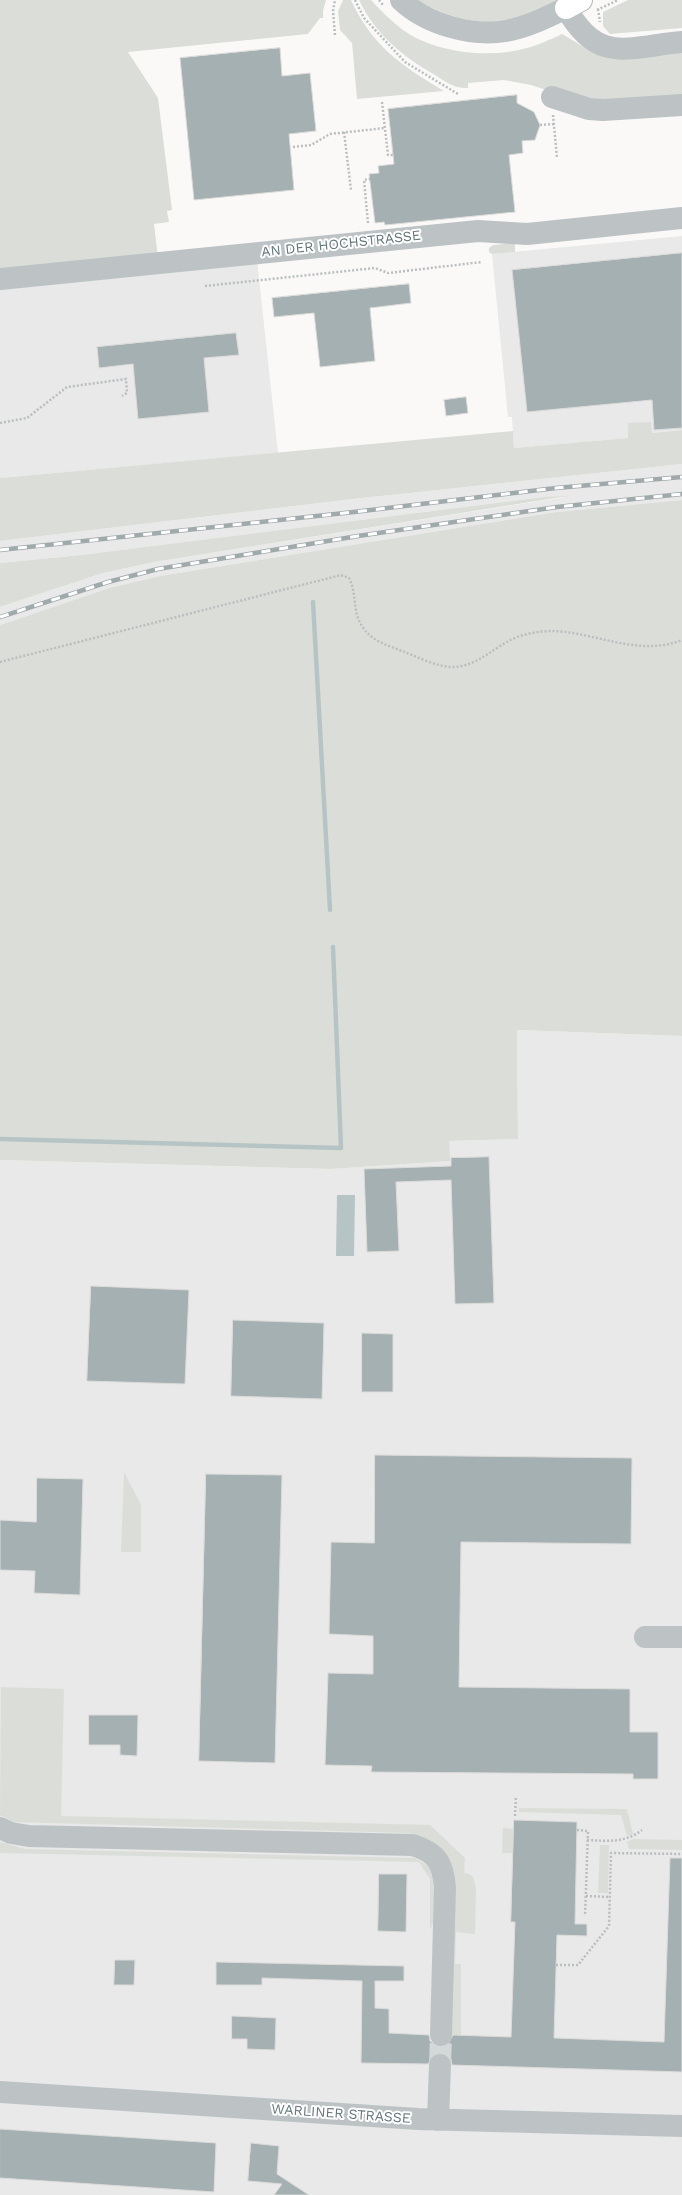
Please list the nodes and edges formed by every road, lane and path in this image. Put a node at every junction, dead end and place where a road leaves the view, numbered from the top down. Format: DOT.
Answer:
graph roads {
  1 [pos="335,0"];
  2 [pos="355,0"];
  3 [pos="401,0"];
  4 [pos="573,4"];
  5 [pos="335,35"];
  6 [pos="682,42"];
  7 [pos="458,94"];
  8 [pos="552,97"];
  9 [pos="382,102"];
  10 [pos="682,105"];
  11 [pos="554,124"];
  12 [pos="540,125"];
  13 [pos="385,128"];
  14 [pos="344,132"];
  15 [pos="555,141"];
  16 [pos="293,147"];
  17 [pos="393,155"];
  18 [pos="557,158"];
  19 [pos="370,179"];
  20 [pos="351,190"];
  21 [pos="682,218"];
  22 [pos="368,242"];
  23 [pos="482,262"];
  24 [pos="0,279"];
  25 [pos="205,286"];
  26 [pos="122,396"];
  27 [pos="0,423"];
  28 [pos="682,640"];
  29 [pos="0,662"];
  30 [pos="645,1637"];
  31 [pos="682,1637"];
  32 [pos="516,1796"];
  33 [pos="515,1816"];
  34 [pos="0,1828"];
  35 [pos="577,1830"];
  36 [pos="642,1830"];
  37 [pos="587,1840"];
  38 [pos="682,1854"];
  39 [pos="586,1896"];
  40 [pos="610,1897"];
  41 [pos="585,1916"];
  42 [pos="556,1965"];
  43 [pos="441,2035"];
  44 [pos="440,2065"];
  45 [pos="0,2092"];
  46 [pos="438,2120"];
  47 [pos="682,2126"];
  1 -- 5 [label="path"];
  2 -- 7 [label="path"];
  3 -- 4 [label="street"];
  4 -- 6 [label="street"];
  8 -- 10 [label="street"];
  9 -- 13 [label="path"];
  11 -- 12 [label="path"];
  13 -- 14 [label="path"];
  13 -- 17 [label="path"];
  14 -- 16 [label="path"];
  14 -- 20 [label="path"];
  15 -- 18 [label="path"];
  19 -- 22 [label="path"];
  21 -- 22 [label="street, AN DER HOCHSTRASSE"];
  22 -- 24 [label="street, AN DER HOCHSTRASSE"];
  23 -- 25 [label="path"];
  26 -- 27 [label="path"];
  28 -- 29 [label="path"];
  30 -- 31 [label="street"];
  32 -- 33 [label="path"];
  34 -- 43 [label="street"];
  35 -- 37 [label="path"];
  36 -- 37 [label="path"];
  37 -- 39 [label="path"];
  38 -- 40 [label="path"];
  39 -- 40 [label="path"];
  39 -- 41 [label="path"];
  40 -- 42 [label="path"];
  44 -- 46 [label="street"];
  45 -- 46 [label="street, WARLINER STRASSE"];
  46 -- 47 [label="street, WARLINER STRASSE"];
}
